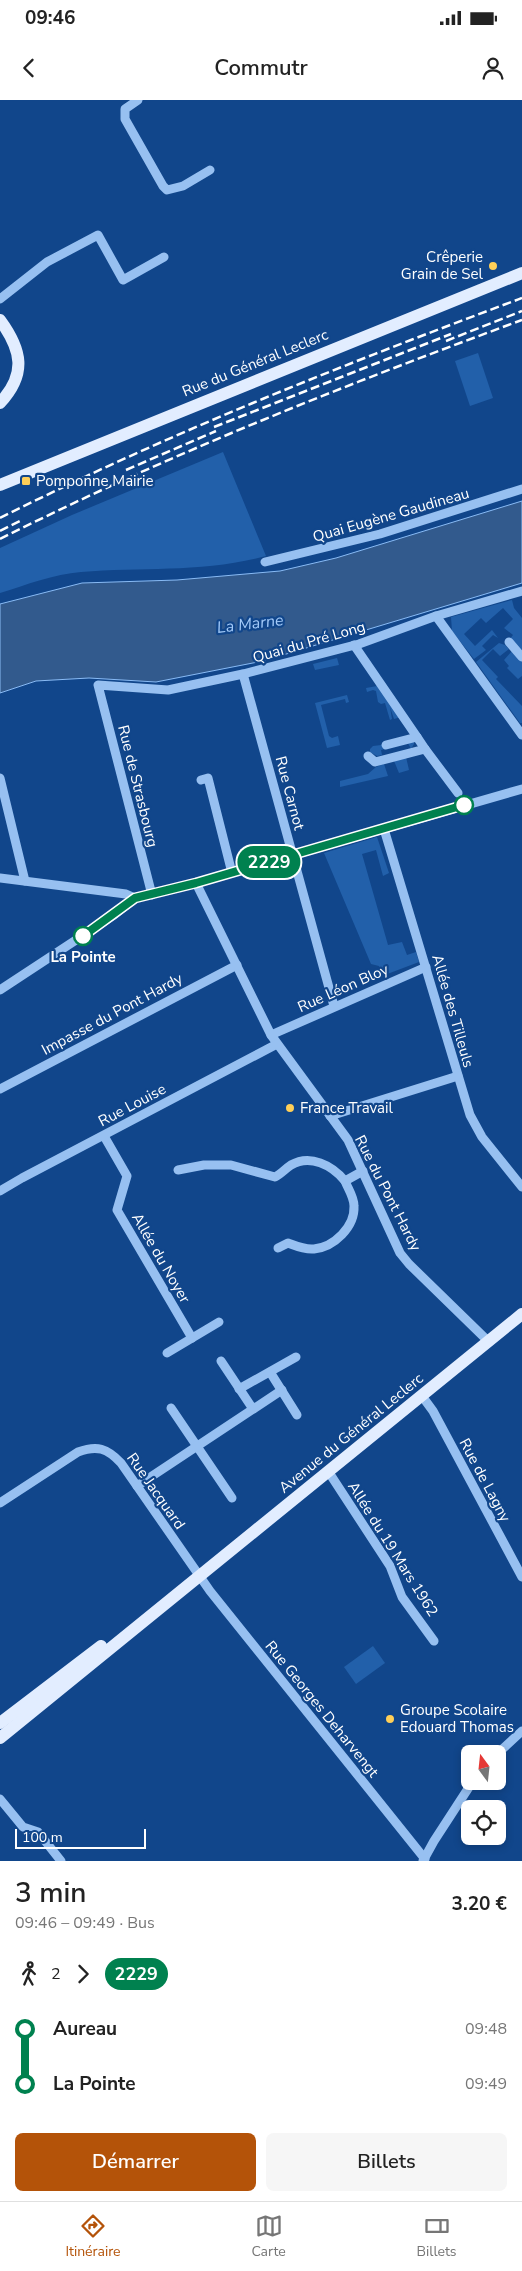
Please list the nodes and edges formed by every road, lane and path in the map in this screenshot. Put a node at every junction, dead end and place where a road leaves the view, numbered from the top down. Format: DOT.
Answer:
graph roads {
  1 [pos="138,100"];
  2 [pos="210,170"];
  3 [pos="164,257"];
  4 [pos="522,273"];
  5 [pos="0,299"];
  6 [pos="0,320"];
  7 [pos="0,403"];
  8 [pos="0,486"];
  9 [pos="522,490"];
  10 [pos="266,562"];
  11 [pos="522,591"];
  12 [pos="436,616"];
  13 [pos="509,642"];
  14 [pos="354,645"];
  15 [pos="522,657"];
  16 [pos="243,674"];
  17 [pos="98,685"];
  18 [pos="521,732"];
  19 [pos="417,737"];
  20 [pos="386,745"];
  21 [pos="425,749"];
  22 [pos="368,756"];
  23 [pos="0,778"];
  24 [pos="201,780"];
  25 [pos="522,789"];
  26 [pos="458,793"];
  27 [pos="384,829"];
  28 [pos="293,855"];
  29 [pos="232,873"];
  30 [pos="0,878"];
  31 [pos="25,881"];
  32 [pos="196,883"];
  33 [pos="152,895"];
  34 [pos="135,898"];
  35 [pos="237,965"];
  36 [pos="426,967"];
  37 [pos="0,990"];
  38 [pos="334,1006"];
  39 [pos="271,1035"];
  40 [pos="278,1044"];
  41 [pos="458,1076"];
  42 [pos="0,1089"];
  43 [pos="330,1116"];
  44 [pos="104,1136"];
  45 [pos="178,1170"];
  46 [pos="363,1171"];
  47 [pos="344,1181"];
  48 [pos="522,1187"];
  49 [pos="0,1191"];
  50 [pos="278,1248"];
  51 [pos="522,1314"];
  52 [pos="219,1322"];
  53 [pos="192,1338"];
  54 [pos="488,1342"];
  55 [pos="168,1353"];
  56 [pos="296,1357"];
  57 [pos="221,1361"];
  58 [pos="270,1372"];
  59 [pos="239,1389"];
  60 [pos="282,1390"];
  61 [pos="422,1396"];
  62 [pos="171,1408"];
  63 [pos="253,1409"];
  64 [pos="298,1415"];
  65 [pos="197,1446"];
  66 [pos="328,1471"];
  67 [pos="137,1486"];
  68 [pos="232,1498"];
  69 [pos="0,1503"];
  70 [pos="199,1576"];
  71 [pos="522,1577"];
  72 [pos="434,1641"];
  73 [pos="0,1723"];
  74 [pos="522,1730"];
  75 [pos="0,1738"];
  76 [pos="506,1745"];
  77 [pos="467,1790"];
  78 [pos="0,1799"];
  79 [pos="424,1860"];
  80 [pos="61,1861"];
  1 -- 2 [label="street"];
  3 -- 5 [label="street"];
  4 -- 8 [label="main road, Rue du Général Leclerc"];
  6 -- 7 [label="main road"];
  9 -- 10 [label="street, Quai Eugène Gaudineau"];
  11 -- 12 [label="street, Quai du Pré Long"];
  12 -- 14 [label="street, Quai du Pré Long"];
  12 -- 18 [label="street"];
  13 -- 15 [label="street"];
  14 -- 16 [label="street, Quai du Pré Long"];
  14 -- 19 [label="street"];
  16 -- 17 [label="street, Quai du Pré Long"];
  16 -- 28 [label="street, Rue Carnot"];
  17 -- 33 [label="street, Rue de Strasbourg"];
  19 -- 20 [label="street"];
  19 -- 21 [label="street"];
  21 -- 22 [label="street"];
  21 -- 26 [label="street"];
  23 -- 31 [label="street"];
  24 -- 29 [label="street"];
  25 -- 27 [label="street"];
  27 -- 28 [label="street"];
  27 -- 36 [label="street, Allée des Tilleuls"];
  28 -- 29 [label="street"];
  28 -- 38 [label="street, Rue Carnot"];
  29 -- 32 [label="street"];
  30 -- 31 [label="street"];
  31 -- 34 [label="street"];
  32 -- 33 [label="street"];
  32 -- 35 [label="street, Rue du Pont Hardy"];
  33 -- 34 [label="street"];
  34 -- 37 [label="street"];
  35 -- 39 [label="street, Rue du Pont Hardy"];
  35 -- 42 [label="street, Impasse du Pont Hardy"];
  36 -- 38 [label="street, Rue Léon Bloy"];
  36 -- 41 [label="street, Allée des Tilleuls"];
  38 -- 39 [label="street, Rue Léon Bloy"];
  39 -- 40 [label="street, Rue du Pont Hardy"];
  40 -- 43 [label="street, Rue du Pont Hardy"];
  40 -- 44 [label="street, Rue Louise"];
  41 -- 43 [label="street"];
  41 -- 48 [label="street, Allée des Tilleuls"];
  43 -- 46 [label="street, Rue du Pont Hardy"];
  44 -- 49 [label="street, Rue Louise"];
  44 -- 53 [label="street, Allée du Noyer"];
  45 -- 47 [label="street"];
  46 -- 47 [label="street"];
  46 -- 54 [label="street, Rue du Pont Hardy"];
  47 -- 50 [label="street"];
  51 -- 54 [label="main road, Avenue du Général Leclerc"];
  52 -- 53 [label="street"];
  53 -- 55 [label="street"];
  54 -- 61 [label="main road, Avenue du Général Leclerc"];
  56 -- 58 [label="street"];
  57 -- 59 [label="street"];
  58 -- 59 [label="street"];
  58 -- 60 [label="street"];
  59 -- 63 [label="street"];
  60 -- 63 [label="street"];
  60 -- 64 [label="street"];
  61 -- 66 [label="main road, Avenue du Général Leclerc"];
  61 -- 71 [label="street, Rue de Lagny"];
  62 -- 65 [label="street"];
  63 -- 65 [label="street"];
  65 -- 67 [label="street"];
  65 -- 68 [label="street"];
  66 -- 70 [label="main road, Avenue du Général Leclerc"];
  66 -- 72 [label="street, Allée du 19 Mars 1962"];
  67 -- 69 [label="street, Rue Jacquard"];
  67 -- 70 [label="street, Rue Jacquard"];
  70 -- 73 [label="main road, Avenue du Général Leclerc"];
  70 -- 75 [label="main road, Avenue du Général Leclerc"];
  70 -- 79 [label="street, Rue Georges Deharvengt"];
  74 -- 76 [label="street"];
  77 -- 79 [label="street"];
  78 -- 80 [label="street"];
}
